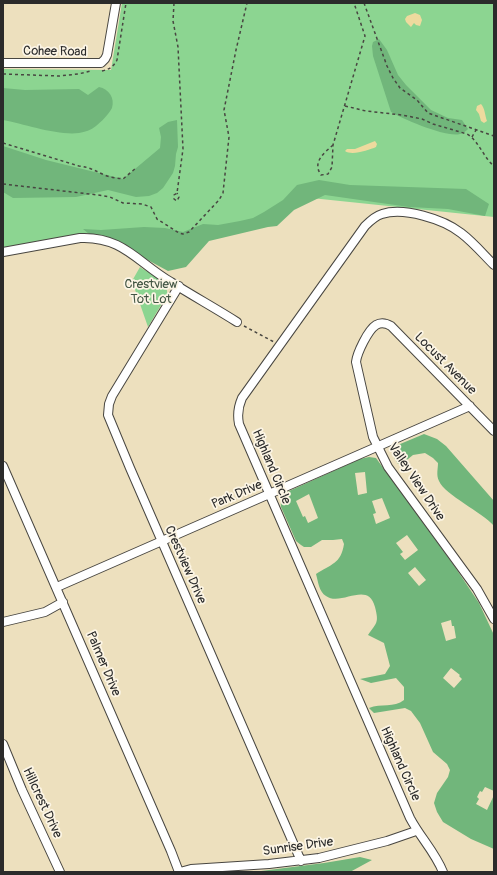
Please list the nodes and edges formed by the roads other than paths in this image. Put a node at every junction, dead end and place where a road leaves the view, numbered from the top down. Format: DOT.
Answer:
graph roads {
  1 [pos="116,3"];
  2 [pos="3,63"];
  3 [pos="3,252"];
  4 [pos="494,265"];
  5 [pos="179,286"];
  6 [pos="237,322"];
  7 [pos="376,325"];
  8 [pos="470,406"];
  9 [pos="494,431"];
  10 [pos="377,447"];
  11 [pos="3,466"];
  12 [pos="269,495"];
  13 [pos="162,541"];
  14 [pos="57,587"];
  15 [pos="63,602"];
  16 [pos="494,619"];
  17 [pos="3,622"];
  18 [pos="3,744"];
  19 [pos="416,831"];
  20 [pos="302,860"];
  21 [pos="60,872"];
  22 [pos="179,872"];
  23 [pos="443,872"];
  1 -- 2 [label="street, Cohee Road"];
  3 -- 5 [label="street"];
  4 -- 12 [label="street, Highland Circle"];
  5 -- 6 [label="street"];
  5 -- 13 [label="street, Crestview Drive"];
  7 -- 8 [label="street, Locust Avenue"];
  7 -- 10 [label="street, Valley View Drive"];
  8 -- 9 [label="street, Locust Avenue"];
  8 -- 10 [label="street, Park Drive"];
  10 -- 12 [label="street, Park Drive"];
  10 -- 16 [label="street, Valley View Drive"];
  11 -- 14 [label="street, Palmer Drive"];
  12 -- 13 [label="street, Park Drive"];
  12 -- 19 [label="street, Highland Circle"];
  13 -- 14 [label="street, Park Drive"];
  13 -- 20 [label="street, Crestview Drive"];
  14 -- 15 [label="street, Palmer Drive"];
  15 -- 17 [label="street"];
  15 -- 22 [label="street, Palmer Drive"];
  18 -- 21 [label="street, Hillcrest Drive"];
  19 -- 20 [label="street, Sunrise Drive"];
  19 -- 23 [label="street, Highland Circle"];
  20 -- 22 [label="street, Sunrise Drive"];
}
